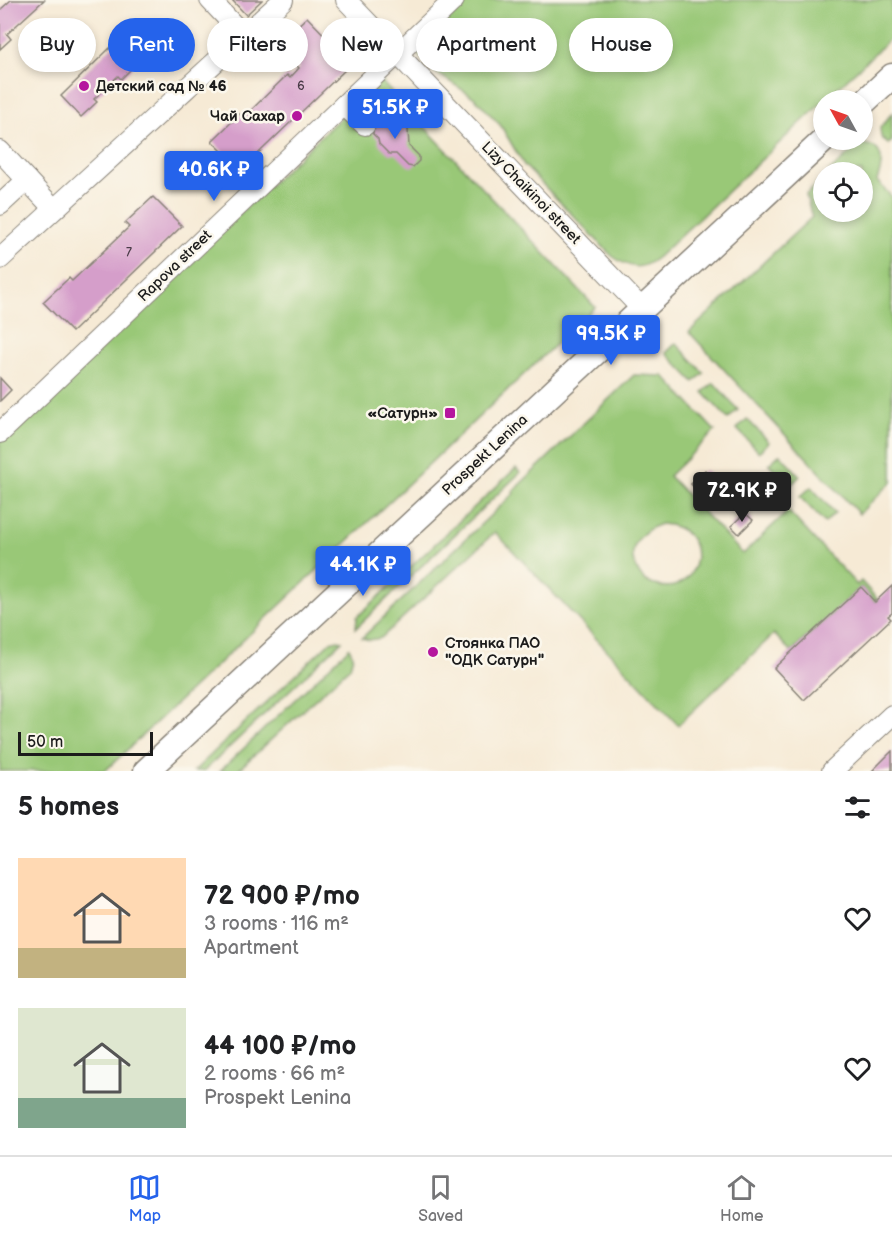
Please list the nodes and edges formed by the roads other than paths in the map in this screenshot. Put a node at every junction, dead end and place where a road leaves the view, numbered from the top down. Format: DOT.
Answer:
graph roads {
  1 [pos="210,0"];
  2 [pos="283,0"];
  3 [pos="346,0"];
  4 [pos="454,0"];
  5 [pos="227,18"];
  6 [pos="264,18"];
  7 [pos="363,18"];
  8 [pos="404,46"];
  9 [pos="404,60"];
  10 [pos="207,70"];
  11 [pos="378,72"];
  12 [pos="892,76"];
  13 [pos="873,94"];
  14 [pos="344,105"];
  15 [pos="365,126"];
  16 [pos="813,150"];
  17 [pos="0,151"];
  18 [pos="27,180"];
  19 [pos="0,205"];
  20 [pos="54,209"];
  21 [pos="3,250"];
  22 [pos="642,309"];
  23 [pos="0,433"];
  24 [pos="892,715"];
  25 [pos="146,771"];
  26 [pos="832,771"];
  1 -- 5 [label="street"];
  2 -- 6 [label="street"];
  3 -- 7 [label="street, Lizy Chaikinoi street"];
  4 -- 8 [label="street, Rapova street"];
  9 -- 22 [label="street, Lizy Chaikinoi street"];
  10 -- 20 [label="street"];
  11 -- 14 [label="street, Rapova street"];
  12 -- 13 [label="main road"];
  14 -- 15 [label="street"];
  14 -- 23 [label="street, Rapova street"];
  16 -- 22 [label="main road, Prospekt Lenina"];
  17 -- 18 [label="street"];
  18 -- 19 [label="street"];
  18 -- 20 [label="street"];
  20 -- 21 [label="street"];
  22 -- 25 [label="main road, Prospekt Lenina"];
  24 -- 26 [label="street"];
}
